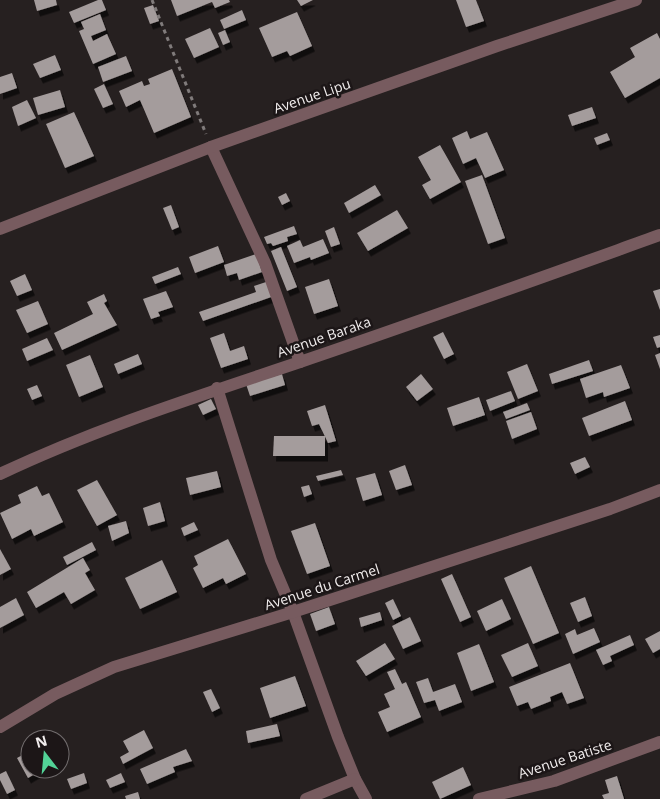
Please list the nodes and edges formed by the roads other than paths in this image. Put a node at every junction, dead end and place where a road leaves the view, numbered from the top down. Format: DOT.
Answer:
graph roads {
  1 [pos="636,0"];
  2 [pos="211,147"];
  3 [pos="0,229"];
  4 [pos="660,236"];
  5 [pos="300,362"];
  6 [pos="217,388"];
  7 [pos="0,474"];
  8 [pos="660,490"];
  9 [pos="293,612"];
  10 [pos="0,727"];
  11 [pos="660,742"];
  12 [pos="355,779"];
  13 [pos="511,796"];
  14 [pos="306,799"];
  15 [pos="366,799"];
  16 [pos="478,799"];
  1 -- 2 [label="street, Avenue Lipu"];
  2 -- 3 [label="street, Avenue Lipu"];
  2 -- 5 [label="street"];
  4 -- 5 [label="street, Avenue Baraka"];
  5 -- 6 [label="street, Avenue Baraka"];
  6 -- 7 [label="street, Avenue Baraka"];
  6 -- 9 [label="street"];
  8 -- 9 [label="street, Avenue du Carmel"];
  9 -- 10 [label="street, Avenue du Carmel"];
  9 -- 12 [label="street"];
  11 -- 13 [label="street, Avenue Batiste"];
  12 -- 14 [label="street"];
  12 -- 15 [label="street"];
  13 -- 16 [label="street, Avenue Batiste"];
}
